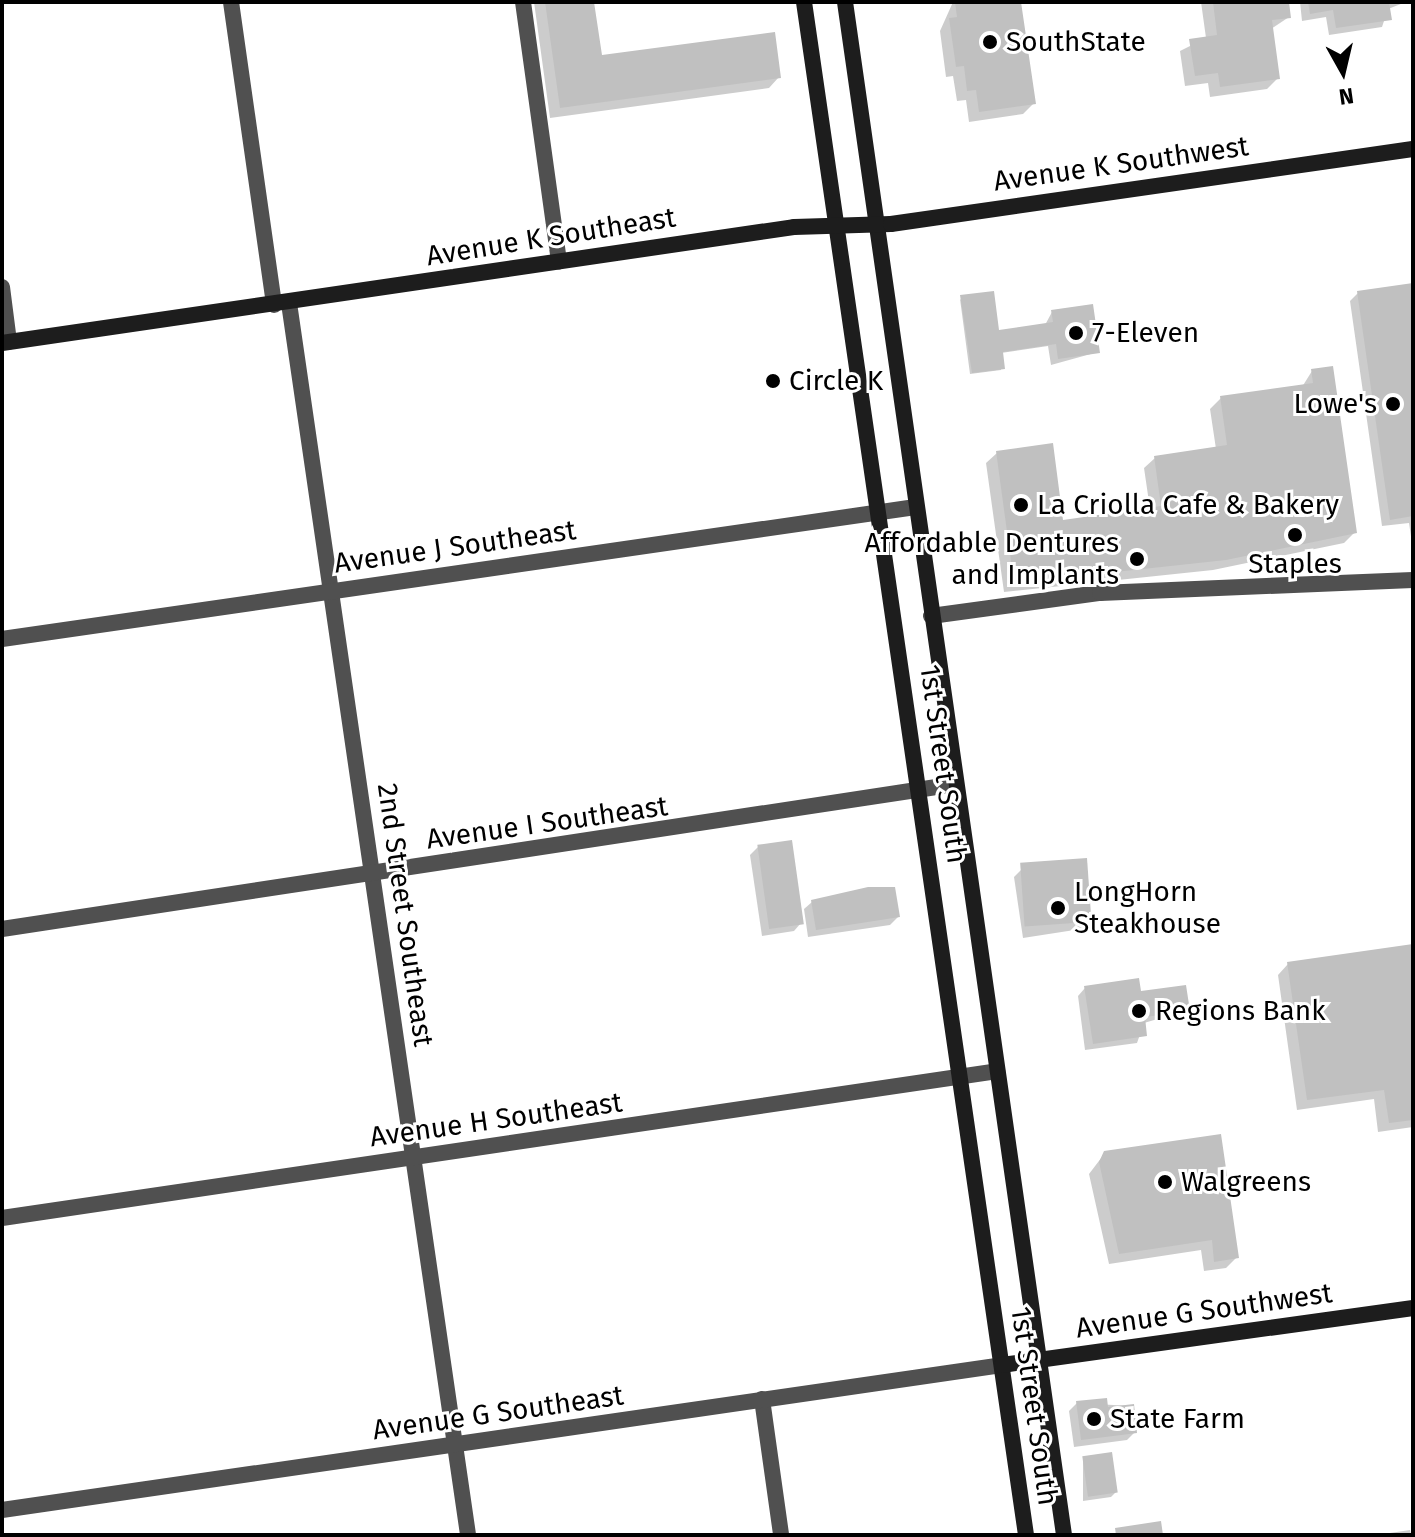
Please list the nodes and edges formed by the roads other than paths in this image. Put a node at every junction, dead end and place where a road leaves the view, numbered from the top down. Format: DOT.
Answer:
graph roads {
  1 [pos="231,2"];
  2 [pos="523,2"];
  3 [pos="804,2"];
  4 [pos="845,2"];
  5 [pos="1413,149"];
  6 [pos="835,223"];
  7 [pos="876,224"];
  8 [pos="559,262"];
  9 [pos="2,287"];
  10 [pos="282,304"];
  11 [pos="6,342"];
  12 [pos="916,507"];
  13 [pos="880,513"];
  14 [pos="1413,580"];
  15 [pos="332,591"];
  16 [pos="931,616"];
  17 [pos="2,639"];
  18 [pos="956,784"];
  19 [pos="922,793"];
  20 [pos="373,875"];
  21 [pos="2,929"];
  22 [pos="997,1071"];
  23 [pos="959,1078"];
  24 [pos="414,1158"];
  25 [pos="2,1218"];
  26 [pos="1413,1308"];
  27 [pos="1040,1360"];
  28 [pos="1002,1365"];
  29 [pos="762,1399"];
  30 [pos="455,1445"];
  31 [pos="2,1510"];
  32 [pos="468,1535"];
  33 [pos="781,1535"];
  34 [pos="1026,1535"];
  35 [pos="1064,1535"];
  1 -- 10 [label="street"];
  2 -- 8 [label="street"];
  3 -- 6 [label="main road, 1st Street South"];
  4 -- 7 [label="main road, 1st Street South"];
  5 -- 7 [label="main road, Avenue K Southwest"];
  6 -- 7 [label="main road, Avenue K Southwest"];
  6 -- 8 [label="main road, Avenue K Southeast"];
  6 -- 13 [label="main road, 1st Street South"];
  7 -- 12 [label="main road, 1st Street South"];
  8 -- 10 [label="main road, Avenue K Southeast"];
  9 -- 11 [label="street"];
  10 -- 11 [label="main road, Avenue K Southeast"];
  10 -- 15 [label="street, 2nd Street Southeast"];
  12 -- 13 [label="street, Avenue J Southeast"];
  12 -- 16 [label="main road, 1st Street South"];
  13 -- 15 [label="street, Avenue J Southeast"];
  13 -- 19 [label="main road, 1st Street South"];
  14 -- 16 [label="street"];
  15 -- 17 [label="street, Avenue J Southeast"];
  15 -- 20 [label="street, 2nd Street Southeast"];
  16 -- 18 [label="main road, 1st Street South"];
  18 -- 19 [label="street, Avenue I Southeast"];
  18 -- 22 [label="main road, 1st Street South"];
  19 -- 20 [label="street, Avenue I Southeast"];
  19 -- 23 [label="main road, 1st Street South"];
  20 -- 21 [label="street, Avenue I Southeast"];
  20 -- 24 [label="street, 2nd Street Southeast"];
  22 -- 23 [label="street, Avenue H Southeast"];
  22 -- 27 [label="main road, 1st Street South"];
  23 -- 24 [label="street, Avenue H Southeast"];
  23 -- 28 [label="main road, 1st Street South"];
  24 -- 25 [label="street, Avenue H Southeast"];
  24 -- 30 [label="street, 2nd Street Southeast"];
  26 -- 27 [label="main road, Avenue G Southwest"];
  27 -- 28 [label="main road, Avenue G Southwest"];
  27 -- 35 [label="main road, 1st Street South"];
  28 -- 29 [label="street, Avenue G Southeast"];
  28 -- 34 [label="main road, 1st Street South"];
  29 -- 30 [label="street, Avenue G Southeast"];
  29 -- 33 [label="street"];
  30 -- 31 [label="street, Avenue G Southeast"];
  30 -- 32 [label="street, 2nd Street Southeast"];
}
